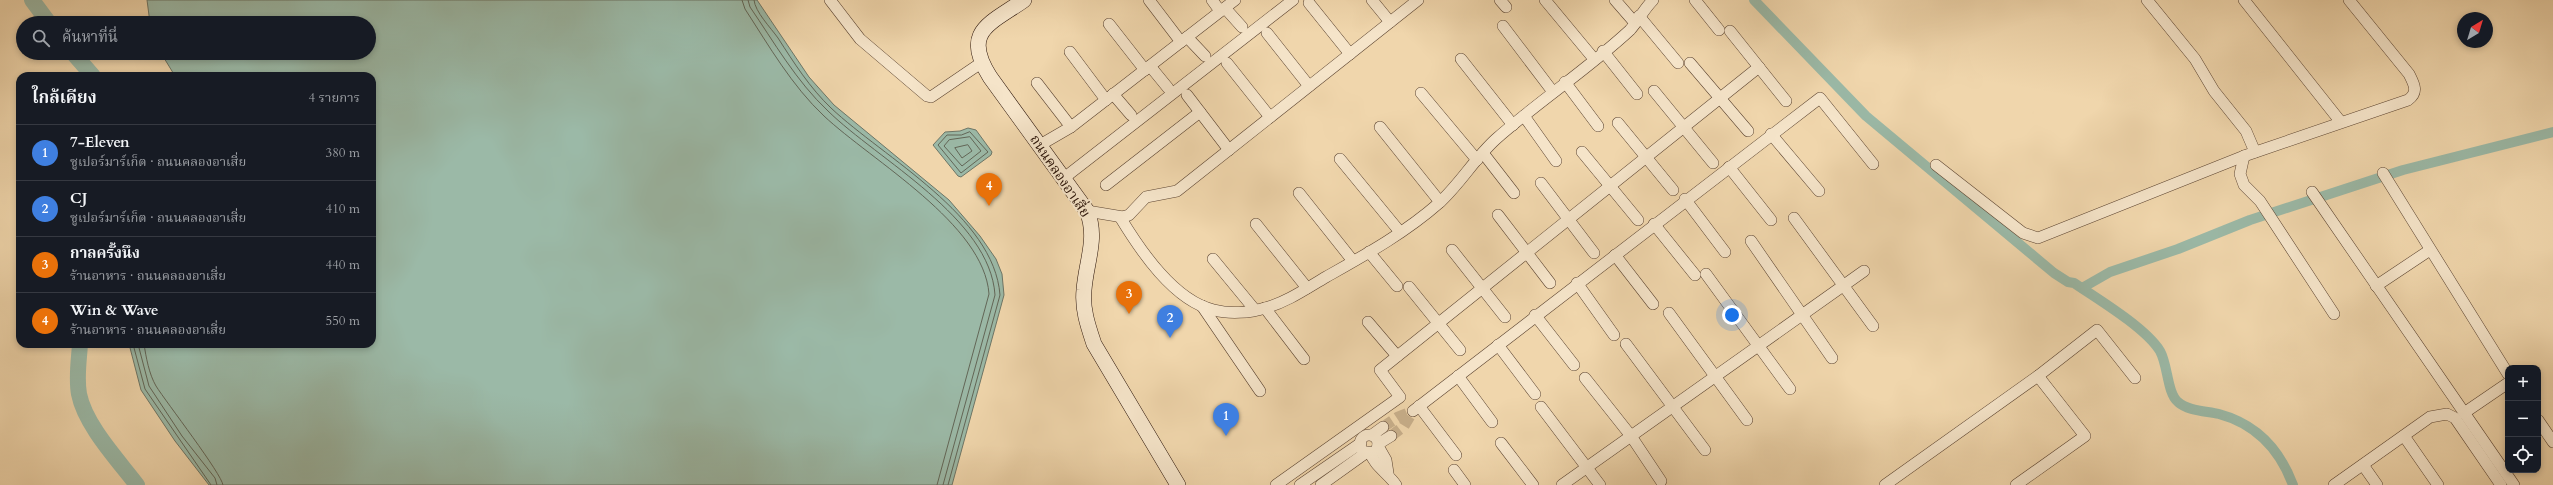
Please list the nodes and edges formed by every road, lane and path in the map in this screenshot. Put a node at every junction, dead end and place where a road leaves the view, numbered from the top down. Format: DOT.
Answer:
graph roads {
  1 [pos="830,0"];
  2 [pos="1024,0"];
  3 [pos="1149,0"];
  4 [pos="1212,0"];
  5 [pos="1235,0"];
  6 [pos="1293,0"];
  7 [pos="1372,0"];
  8 [pos="1418,0"];
  9 [pos="1545,0"];
  10 [pos="1615,0"];
  11 [pos="1653,0"];
  12 [pos="1695,0"];
  13 [pos="2147,0"];
  14 [pos="2244,0"];
  15 [pos="2349,0"];
  16 [pos="1309,3"];
  17 [pos="1223,9"];
  18 [pos="1637,20"];
  19 [pos="1390,22"];
  20 [pos="1109,24"];
  21 [pos="1503,26"];
  22 [pos="1242,27"];
  23 [pos="1267,33"];
  24 [pos="1184,39"];
  25 [pos="1603,51"];
  26 [pos="1070,52"];
  27 [pos="1350,54"];
  28 [pos="1205,56"];
  29 [pos="1461,59"];
  30 [pos="1594,59"];
  31 [pos="981,63"];
  32 [pos="1227,63"];
  33 [pos="1678,63"];
  34 [pos="1690,63"];
  35 [pos="1759,67"];
  36 [pos="1147,68"];
  37 [pos="1565,82"];
  38 [pos="1037,83"];
  39 [pos="1309,86"];
  40 [pos="1168,88"];
  41 [pos="1654,91"];
  42 [pos="1553,92"];
  43 [pos="1422,93"];
  44 [pos="1637,94"];
  45 [pos="1187,96"];
  46 [pos="1110,97"];
  47 [pos="1721,99"];
  48 [pos="1786,101"];
  49 [pos="1200,112"];
  50 [pos="1131,115"];
  51 [pos="1524,116"];
  52 [pos="1270,117"];
  53 [pos="1618,122"];
  54 [pos="2340,122"];
  55 [pos="1513,125"];
  56 [pos="1598,126"];
  57 [pos="1070,127"];
  58 [pos="1380,127"];
  59 [pos="1684,128"];
  60 [pos="1748,131"];
  61 [pos="1771,134"];
  62 [pos="1040,145"];
  63 [pos="1229,150"];
  64 [pos="1582,152"];
  65 [pos="2249,154"];
  66 [pos="1480,157"];
  67 [pos="1647,158"];
  68 [pos="1340,159"];
  69 [pos="1556,161"];
  70 [pos="1713,163"];
  71 [pos="1873,164"];
  72 [pos="1936,165"];
  73 [pos="1729,167"];
  74 [pos="2383,173"];
  75 [pos="1064,178"];
  76 [pos="1541,183"];
  77 [pos="1106,185"];
  78 [pos="1610,186"];
  79 [pos="1673,190"];
  80 [pos="1819,191"];
  81 [pos="1514,192"];
  82 [pos="2312,192"];
  83 [pos="1299,193"];
  84 [pos="1685,199"];
  85 [pos="1440,202"];
  86 [pos="1087,211"];
  87 [pos="1498,215"];
  88 [pos="1120,217"];
  89 [pos="1794,218"];
  90 [pos="1569,219"];
  91 [pos="1638,220"];
  92 [pos="1771,220"];
  93 [pos="1256,224"];
  94 [pos="1654,224"];
  95 [pos="1400,232"];
  96 [pos="1750,241"];
  97 [pos="1452,250"];
  98 [pos="2430,250"];
  99 [pos="1370,252"];
  100 [pos="1725,252"];
  101 [pos="1526,253"];
  102 [pos="1594,253"];
  103 [pos="1615,255"];
  104 [pos="1213,259"];
  105 [pos="1353,261"];
  106 [pos="1864,271"];
  107 [pos="1706,274"];
  108 [pos="1695,275"];
  109 [pos="1550,283"];
  110 [pos="1577,284"];
  111 [pos="1397,286"];
  112 [pos="1844,286"];
  113 [pos="2376,286"];
  114 [pos="1409,287"];
  115 [pos="1307,288"];
  116 [pos="1482,288"];
  117 [pos="1653,304"];
  118 [pos="1202,306"];
  119 [pos="1260,309"];
  120 [pos="1668,313"];
  121 [pos="2334,314"];
  122 [pos="1535,315"];
  123 [pos="1802,315"];
  124 [pos="1505,317"];
  125 [pos="1368,322"];
  126 [pos="1438,323"];
  127 [pos="1874,326"];
  128 [pos="1614,335"];
  129 [pos="1626,344"];
  130 [pos="1759,345"];
  131 [pos="1498,346"];
  132 [pos="1460,350"];
  133 [pos="1397,356"];
  134 [pos="1832,358"];
  135 [pos="1304,359"];
  136 [pos="1574,365"];
  137 [pos="2505,369"];
  138 [pos="1458,376"];
  139 [pos="1716,376"];
  140 [pos="2038,376"];
  141 [pos="1585,378"];
  142 [pos="2135,378"];
  143 [pos="2505,385"];
  144 [pos="1790,388"];
  145 [pos="1260,392"];
  146 [pos="1534,394"];
  147 [pos="1541,407"];
  148 [pos="1673,407"];
  149 [pos="2464,413"];
  150 [pos="1747,420"];
  151 [pos="1492,422"];
  152 [pos="2541,424"];
  153 [pos="1383,427"];
  154 [pos="1391,436"];
  155 [pos="1631,436"];
  156 [pos="2404,436"];
  157 [pos="2553,442"];
  158 [pos="1501,443"];
  159 [pos="1371,445"];
  160 [pos="1705,450"];
  161 [pos="1456,455"];
  162 [pos="2363,465"];
  163 [pos="1588,467"];
  164 [pos="1454,470"];
  165 [pos="1661,481"];
  166 [pos="1178,485"];
  167 [pos="1276,485"];
  168 [pos="1300,485"];
  169 [pos="1321,485"];
  170 [pos="1396,485"];
  171 [pos="1466,485"];
  172 [pos="1533,485"];
  173 [pos="1562,485"];
  174 [pos="1600,485"];
  175 [pos="1885,485"];
  176 [pos="2016,485"];
  177 [pos="2334,485"];
  178 [pos="2377,485"];
  179 [pos="2438,485"];
  180 [pos="2501,485"];
  181 [pos="2514,485"];
  1 -- 31 [label="street"];
  2 -- 31 [label="street, ถนนคลองอาเสี่ย"];
  3 -- 24 [label="street"];
  4 -- 17 [label="street"];
  5 -- 17 [label="street"];
  6 -- 75 [label="street"];
  7 -- 19 [label="street"];
  8 -- 19 [label="street"];
  9 -- 30 [label="street"];
  10 -- 18 [label="street"];
  11 -- 18 [label="street"];
  12 -- 35 [label="street"];
  13 -- 65 [label="street"];
  14 -- 54 [label="street"];
  15 -- 54 [label="street"];
  16 -- 27 [label="street"];
  17 -- 22 [label="street"];
  17 -- 24 [label="street"];
  18 -- 25 [label="street"];
  18 -- 33 [label="street"];
  19 -- 27 [label="street"];
  20 -- 36 [label="street"];
  21 -- 42 [label="street"];
  23 -- 39 [label="street"];
  24 -- 28 [label="street"];
  24 -- 36 [label="street"];
  25 -- 30 [label="street"];
  25 -- 44 [label="street"];
  26 -- 46 [label="street"];
  27 -- 39 [label="street"];
  29 -- 55 [label="street"];
  30 -- 37 [label="street"];
  31 -- 62 [label="street, ถนนคลองอาเสี่ย"];
  32 -- 52 [label="street"];
  34 -- 47 [label="street"];
  35 -- 47 [label="street"];
  35 -- 48 [label="street"];
  36 -- 40 [label="street"];
  36 -- 46 [label="street"];
  37 -- 42 [label="street"];
  37 -- 56 [label="street"];
  38 -- 57 [label="street"];
  39 -- 52 [label="street"];
  41 -- 59 [label="street"];
  42 -- 51 [label="street"];
  43 -- 66 [label="street"];
  45 -- 49 [label="street"];
  46 -- 50 [label="street"];
  46 -- 57 [label="street"];
  47 -- 59 [label="street"];
  47 -- 60 [label="street"];
  49 -- 63 [label="street"];
  49 -- 77 [label="street"];
  51 -- 55 [label="street"];
  51 -- 69 [label="street"];
  52 -- 63 [label="street"];
  53 -- 67 [label="street"];
  54 -- 65 [label="street"];
  55 -- 66 [label="street"];
  57 -- 62 [label="street"];
  58 -- 85 [label="street"];
  59 -- 67 [label="street"];
  59 -- 70 [label="street"];
  61 -- 71 [label="street"];
  61 -- 73 [label="street"];
  61 -- 80 [label="street"];
  62 -- 75 [label="street, ถนนคลองอาเสี่ย"];
  63 -- 88 [label="street"];
  64 -- 78 [label="street"];
  65 -- 72 [label="street"];
  65 -- 121 [label="street"];
  66 -- 81 [label="street"];
  66 -- 85 [label="street"];
  67 -- 78 [label="street"];
  67 -- 79 [label="street"];
  68 -- 95 [label="street"];
  73 -- 84 [label="street"];
  73 -- 92 [label="street"];
  74 -- 98 [label="street"];
  75 -- 86 [label="street, ถนนคลองอาเสี่ย"];
  76 -- 90 [label="street"];
  78 -- 90 [label="street"];
  78 -- 91 [label="street"];
  82 -- 113 [label="street"];
  83 -- 105 [label="street"];
  84 -- 94 [label="street"];
  84 -- 100 [label="street"];
  85 -- 95 [label="street"];
  86 -- 88 [label="street"];
  86 -- 166 [label="street, ถนนคลองอาเสี่ย"];
  87 -- 101 [label="street"];
  88 -- 118 [label="street"];
  89 -- 112 [label="street"];
  90 -- 101 [label="street"];
  90 -- 102 [label="street"];
  93 -- 115 [label="street"];
  94 -- 103 [label="street"];
  94 -- 108 [label="street"];
  95 -- 99 [label="street"];
  96 -- 123 [label="street"];
  97 -- 116 [label="street"];
  98 -- 113 [label="street"];
  98 -- 137 [label="street"];
  99 -- 105 [label="street"];
  99 -- 111 [label="street"];
  101 -- 109 [label="street"];
  101 -- 116 [label="street"];
  103 -- 110 [label="street"];
  103 -- 117 [label="street"];
  104 -- 119 [label="street"];
  105 -- 115 [label="street"];
  106 -- 112 [label="street"];
  107 -- 130 [label="street"];
  110 -- 122 [label="street"];
  110 -- 128 [label="street"];
  112 -- 123 [label="street"];
  112 -- 127 [label="street"];
  113 -- 149 [label="street"];
  114 -- 126 [label="street"];
  115 -- 119 [label="street"];
  116 -- 124 [label="street"];
  116 -- 126 [label="street"];
  118 -- 119 [label="street"];
  118 -- 145 [label="street"];
  119 -- 135 [label="street"];
  120 -- 139 [label="street"];
  122 -- 131 [label="street"];
  122 -- 136 [label="street"];
  123 -- 130 [label="street"];
  123 -- 134 [label="street"];
  125 -- 133 [label="street"];
  126 -- 132 [label="street"];
  126 -- 133 [label="street"];
  129 -- 148 [label="street"];
  130 -- 139 [label="street"];
  130 -- 144 [label="street"];
  131 -- 138 [label="street"];
  131 -- 146 [label="street"];
  133 -- 167 [label="street"];
  138 -- 151 [label="street"];
  138 -- 161 [label="street"];
  139 -- 148 [label="street"];
  139 -- 150 [label="street"];
  140 -- 142 [label="street"];
  140 -- 175 [label="street"];
  140 -- 176 [label="street"];
  141 -- 155 [label="street"];
  143 -- 149 [label="street"];
  147 -- 163 [label="street"];
  148 -- 155 [label="street"];
  148 -- 160 [label="street"];
  149 -- 181 [label="street"];
  152 -- 157 [label="street"];
  153 -- 159 [label="street"];
  154 -- 159 [label="street"];
  155 -- 163 [label="street"];
  155 -- 165 [label="street"];
  156 -- 162 [label="street"];
  156 -- 179 [label="street"];
  156 -- 180 [label="street"];
  158 -- 172 [label="street"];
  159 -- 168 [label="street"];
  159 -- 169 [label="street"];
  159 -- 170 [label="street"];
  162 -- 177 [label="street"];
  162 -- 178 [label="street"];
  163 -- 173 [label="street"];
  163 -- 174 [label="street"];
  164 -- 171 [label="street"];
}
